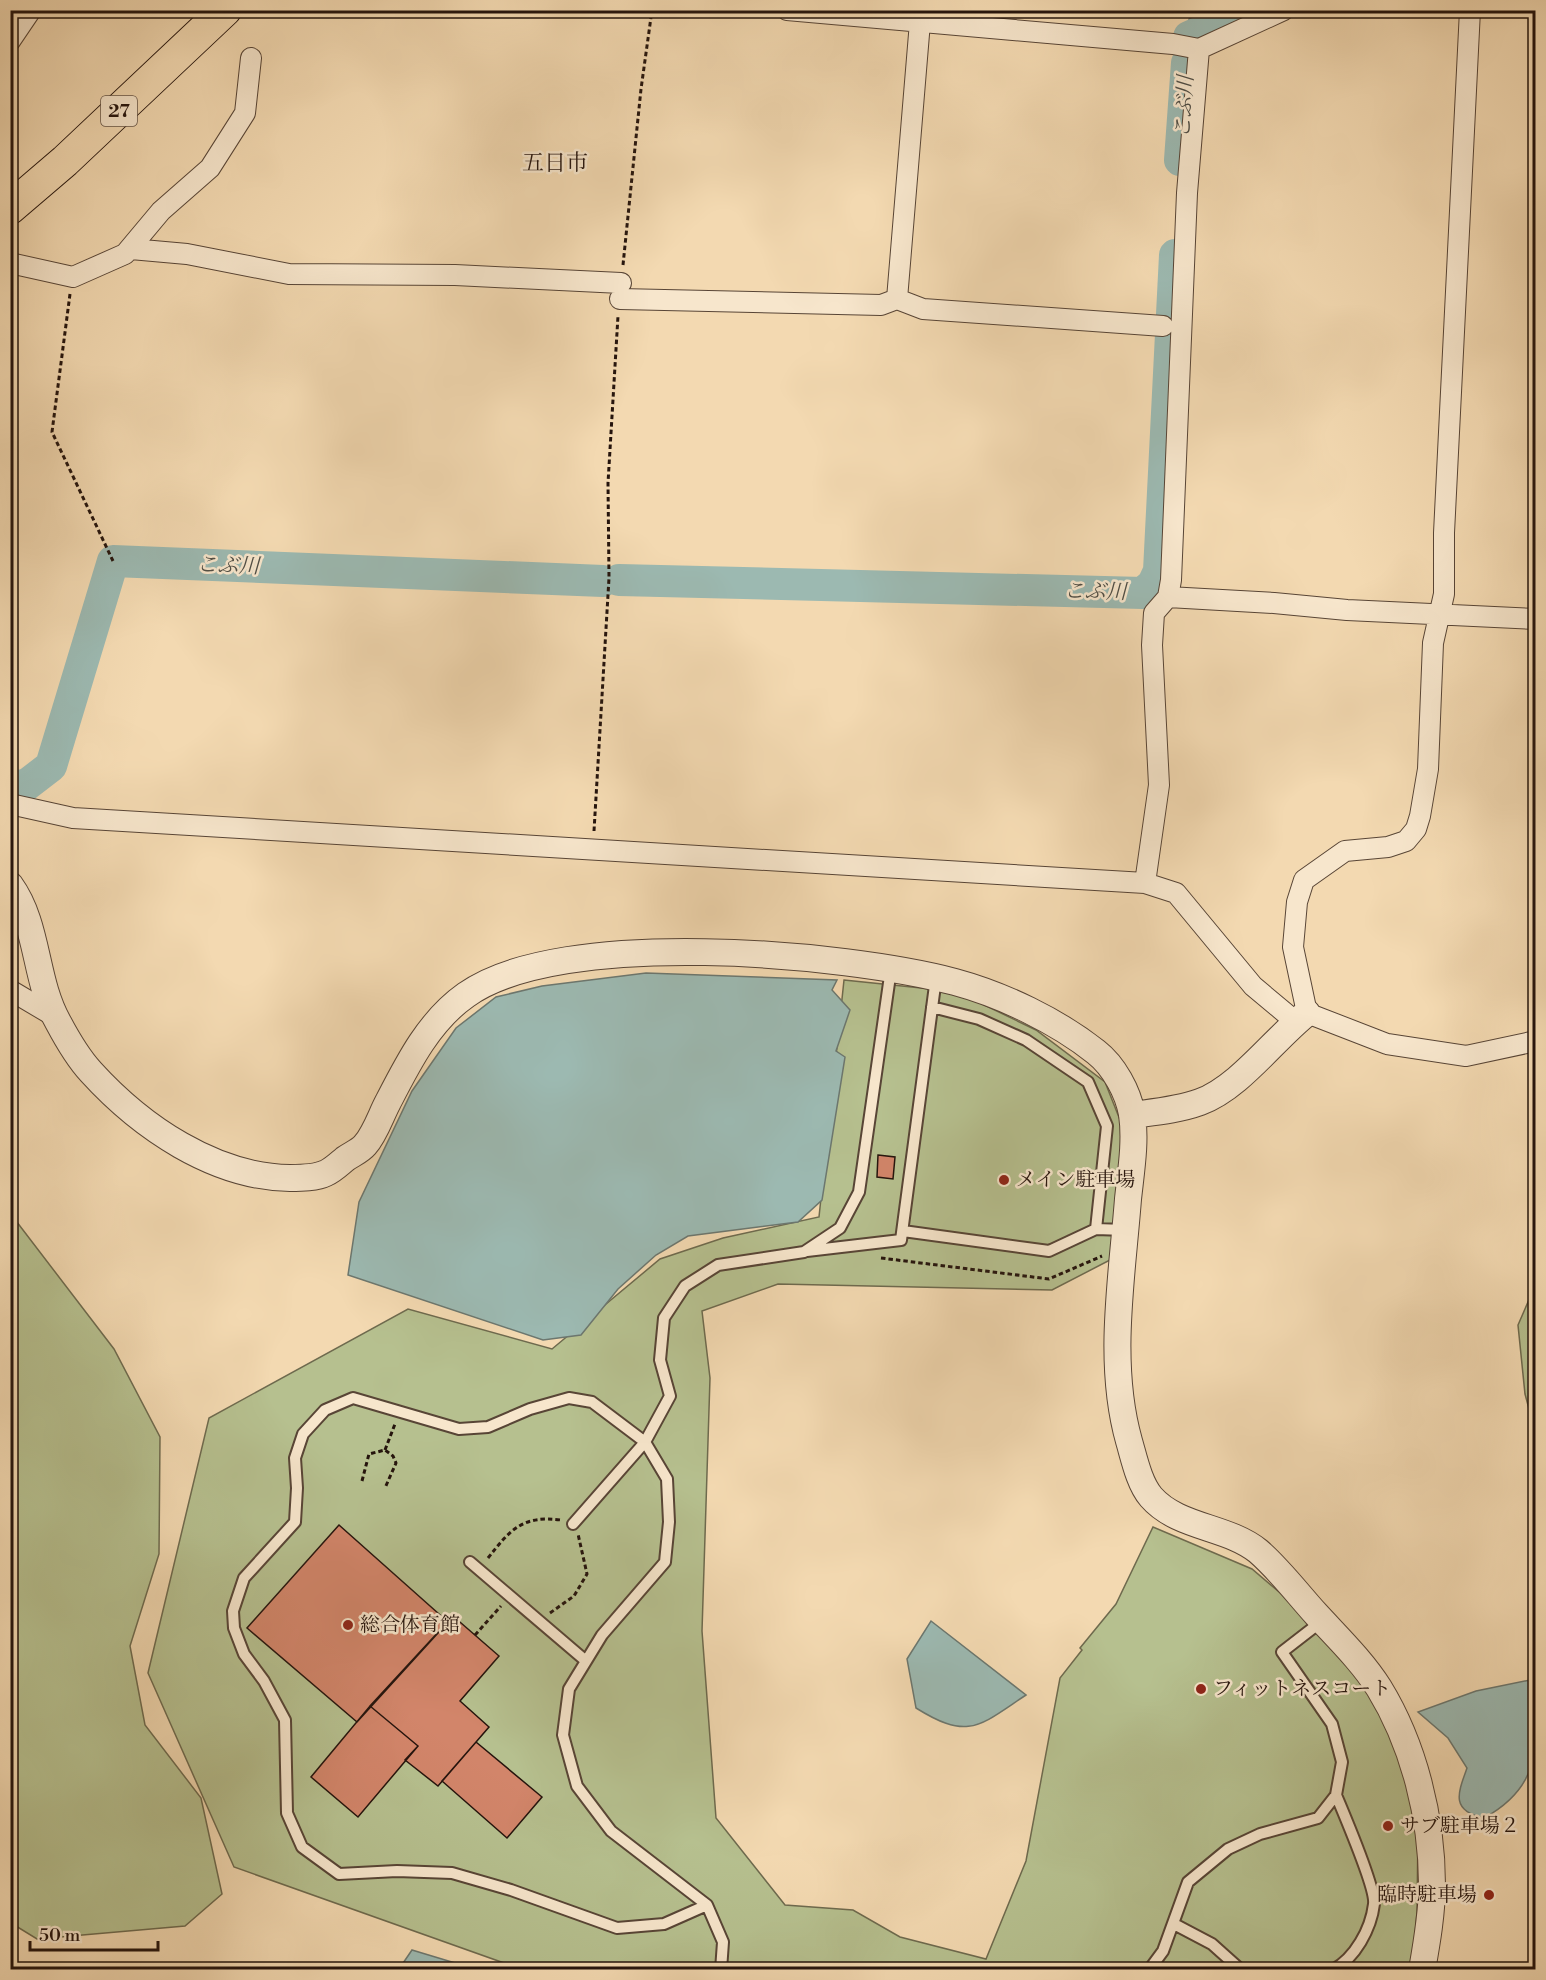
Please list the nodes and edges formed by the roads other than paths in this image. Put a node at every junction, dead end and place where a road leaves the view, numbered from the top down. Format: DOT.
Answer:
graph roads {
  1 [pos="32,10"];
  2 [pos="225,10"];
  3 [pos="787,10"];
  4 [pos="1284,10"];
  5 [pos="1470,10"];
  6 [pos="921,16"];
  7 [pos="10,41"];
  8 [pos="1199,49"];
  9 [pos="251,58"];
  10 [pos="10,208"];
  11 [pos="131,249"];
  12 [pos="10,263"];
  13 [pos="897,299"];
  14 [pos="1163,326"];
  15 [pos="1168,597"];
  16 [pos="1438,615"];
  17 [pos="1536,619"];
  18 [pos="10,804"];
  19 [pos="1144,883"];
  20 [pos="10,885"];
  21 [pos="891,968"];
  22 [pos="936,978"];
  23 [pos="10,990"];
  24 [pos="932,1007"];
  25 [pos="54,1016"];
  26 [pos="1302,1018"];
  27 [pos="1536,1041"];
  28 [pos="1132,1114"];
  29 [pos="1096,1229"];
  30 [pos="903,1231"];
  31 [pos="1125,1241"];
  32 [pos="804,1251"];
  33 [pos="645,1442"];
  34 [pos="573,1524"];
  35 [pos="475,1566"];
  36 [pos="1322,1621"];
  37 [pos="586,1661"];
  38 [pos="1336,1795"];
  39 [pos="707,1905"];
  40 [pos="1174,1924"];
  41 [pos="721,1970"];
  42 [pos="1149,1970"];
  43 [pos="1241,1970"];
  44 [pos="1334,1970"];
  45 [pos="1422,1970"];
  1 -- 7 [label="street"];
  2 -- 10 [label="main road, 27"];
  3 -- 6 [label="street"];
  4 -- 8 [label="street"];
  5 -- 16 [label="street"];
  6 -- 8 [label="street"];
  6 -- 13 [label="street"];
  8 -- 15 [label="street"];
  9 -- 11 [label="street"];
  11 -- 12 [label="street"];
  11 -- 13 [label="street"];
  13 -- 14 [label="street"];
  15 -- 16 [label="street"];
  15 -- 19 [label="street"];
  16 -- 17 [label="street"];
  16 -- 26 [label="street"];
  18 -- 19 [label="street"];
  19 -- 26 [label="street"];
  20 -- 25 [label="street"];
  21 -- 22 [label="street"];
  21 -- 25 [label="street"];
  21 -- 32 [label="lane"];
  22 -- 24 [label="lane"];
  22 -- 28 [label="street"];
  23 -- 25 [label="street"];
  24 -- 29 [label="lane"];
  24 -- 30 [label="lane"];
  26 -- 27 [label="street"];
  26 -- 28 [label="street"];
  28 -- 31 [label="street"];
  29 -- 30 [label="lane"];
  29 -- 31 [label="lane"];
  30 -- 32 [label="lane"];
  31 -- 36 [label="street"];
  32 -- 33 [label="lane"];
  33 -- 34 [label="lane"];
  33 -- 37 [label="lane"];
  33 -- 39 [label="lane"];
  35 -- 37 [label="lane"];
  36 -- 38 [label="lane"];
  36 -- 45 [label="street"];
  37 -- 39 [label="lane"];
  38 -- 40 [label="lane"];
  38 -- 44 [label="lane"];
  39 -- 41 [label="lane"];
  40 -- 42 [label="lane"];
  40 -- 43 [label="lane"];
}
